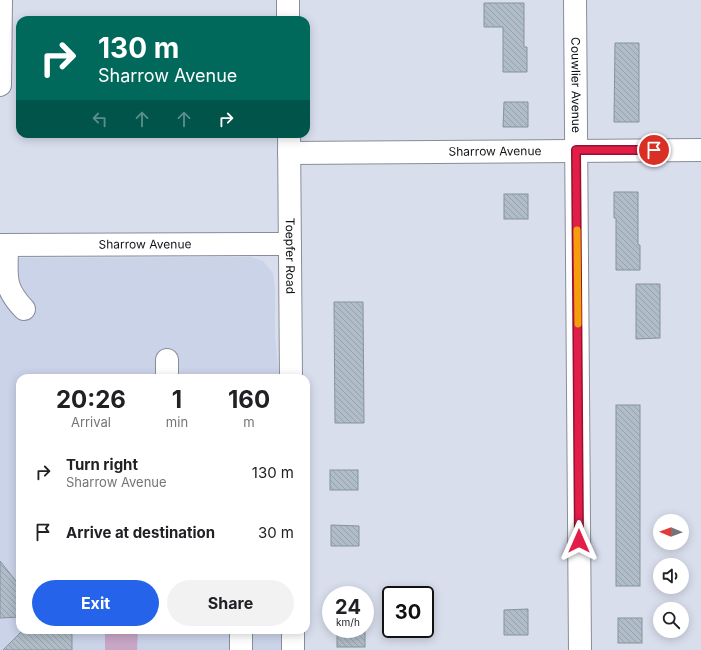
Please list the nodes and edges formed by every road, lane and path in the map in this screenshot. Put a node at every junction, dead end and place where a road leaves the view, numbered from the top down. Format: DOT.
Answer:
graph roads {
  1 [pos="1,0"];
  2 [pos="288,0"];
  3 [pos="575,0"];
  4 [pos="288,16"];
  5 [pos="0,85"];
  6 [pos="289,143"];
  7 [pos="576,150"];
  8 [pos="701,150"];
  9 [pos="290,244"];
  10 [pos="4,245"];
  11 [pos="24,309"];
  12 [pos="291,374"];
  13 [pos="241,634"];
  14 [pos="293,634"];
  15 [pos="242,650"];
  16 [pos="293,650"];
  17 [pos="580,650"];
  1 -- 5 [label="street"];
  2 -- 4 [label="street"];
  3 -- 7 [label="street, Couwlier Avenue"];
  6 -- 7 [label="street, Sharrow Avenue"];
  6 -- 9 [label="street, Toepfer Road"];
  7 -- 8 [label="street, Sharrow Avenue"];
  7 -- 17 [label="street, Couwlier Avenue"];
  9 -- 10 [label="street, Sharrow Avenue"];
  9 -- 12 [label="street, Toepfer Road"];
  10 -- 11 [label="street"];
  13 -- 15 [label="street"];
  14 -- 16 [label="street"];
}
